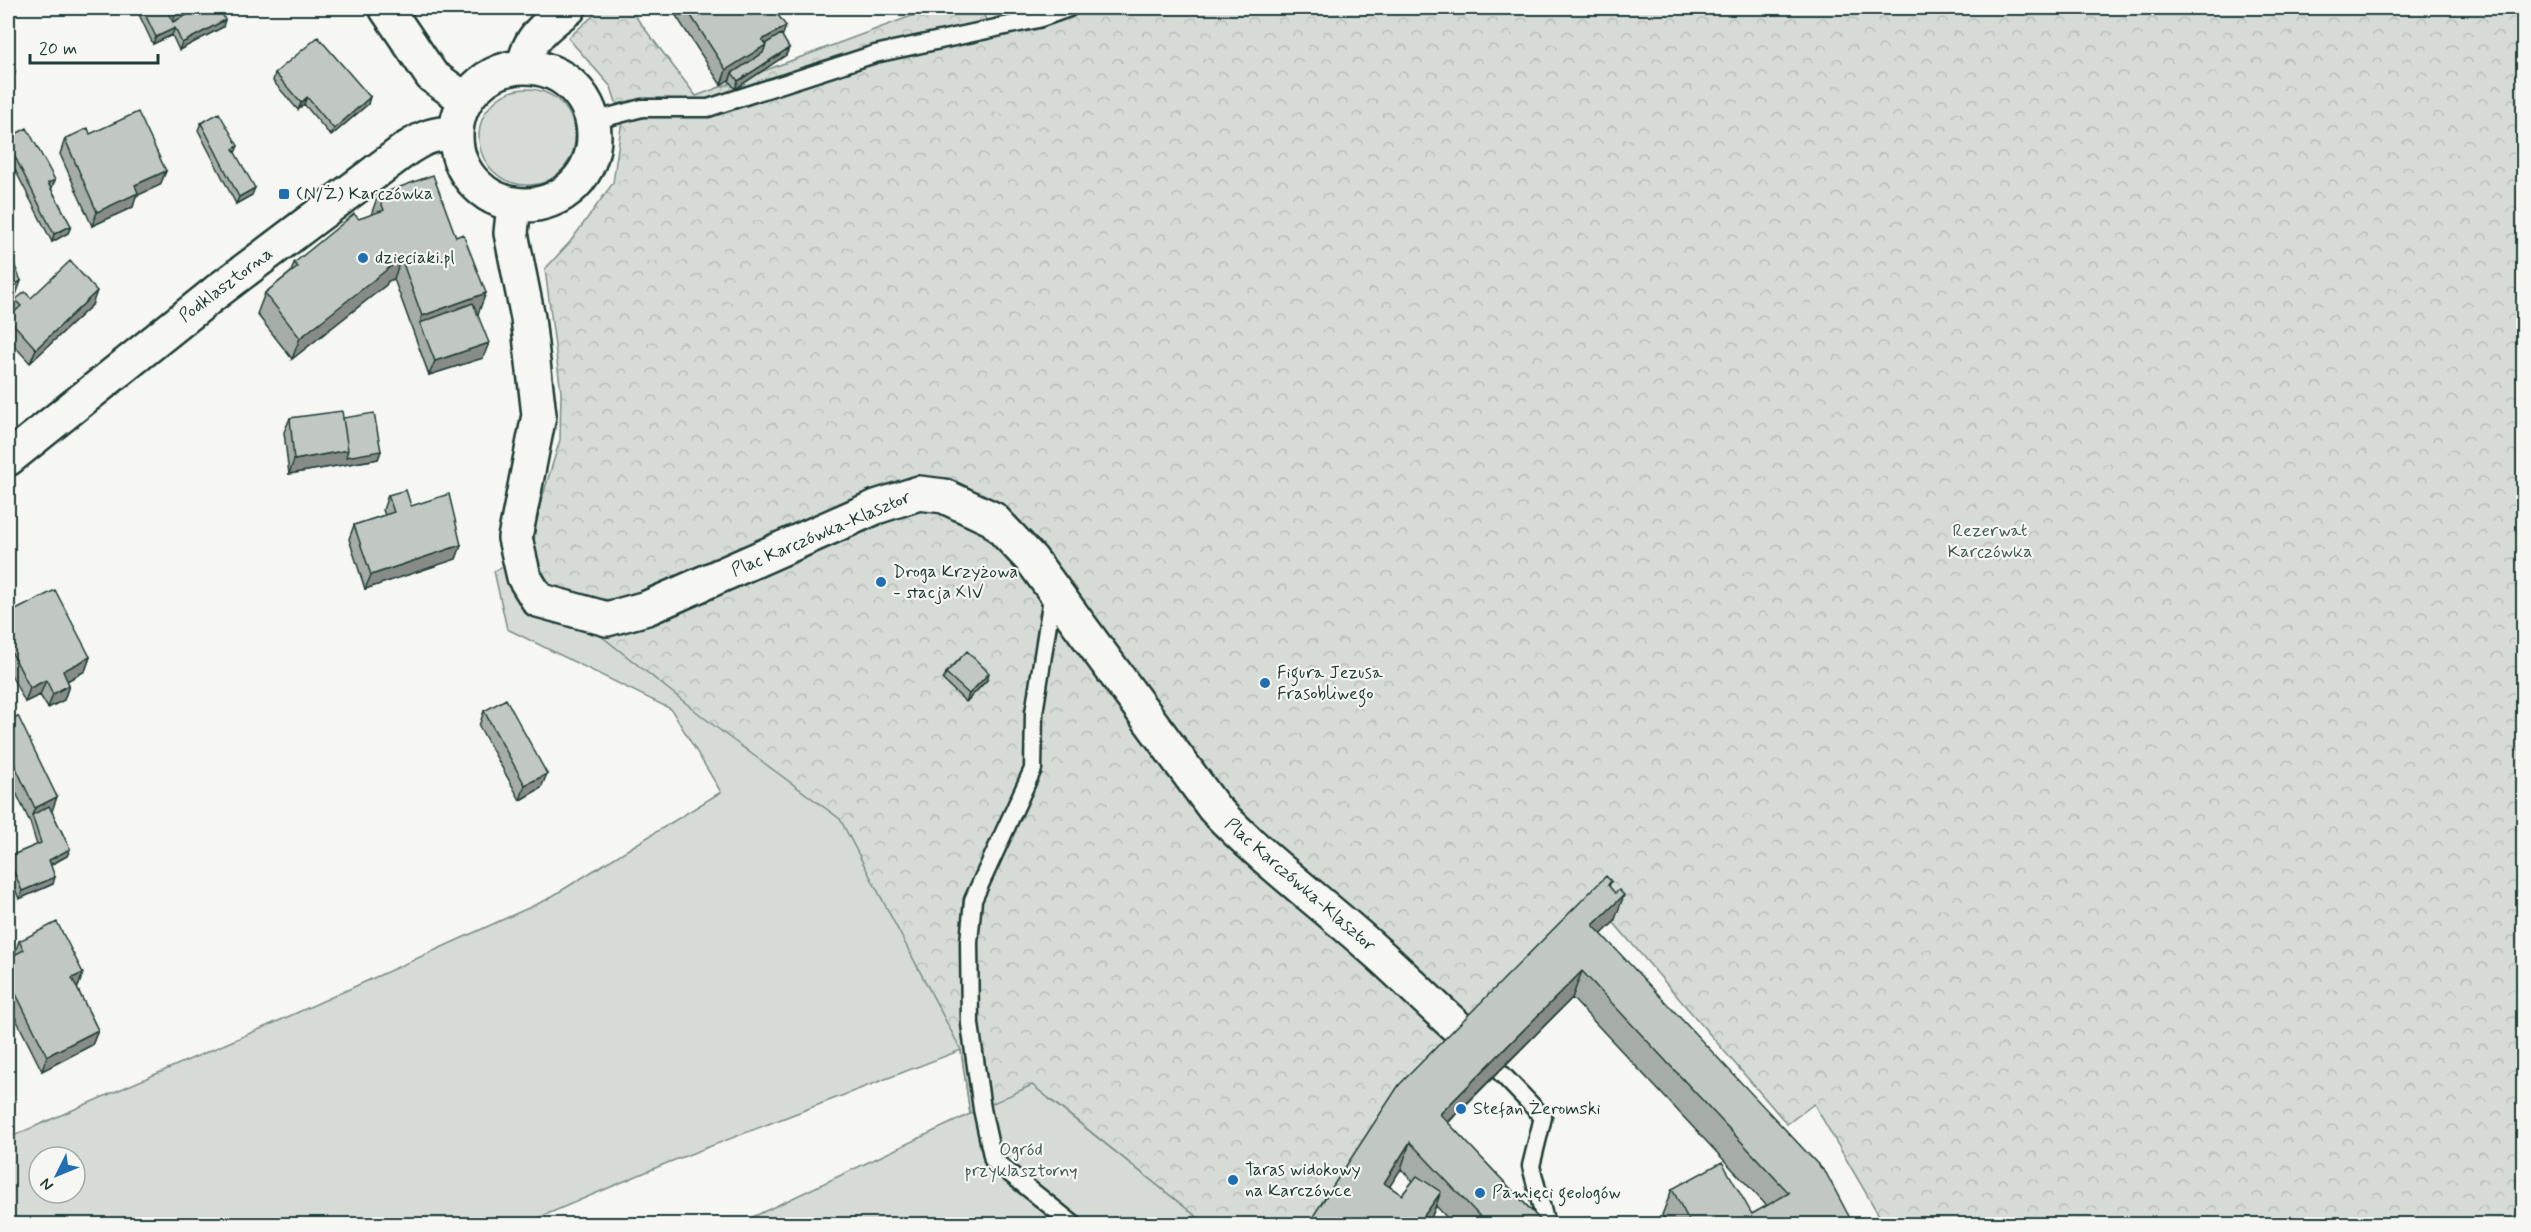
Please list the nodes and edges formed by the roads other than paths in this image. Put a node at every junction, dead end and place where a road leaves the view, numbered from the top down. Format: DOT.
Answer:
graph roads {
  1 [pos="386,8"];
  2 [pos="569,8"];
  3 [pos="1069,8"];
  4 [pos="525,66"];
  5 [pos="466,100"];
  6 [pos="593,122"];
  7 [pos="455,134"];
  8 [pos="514,204"];
  9 [pos="8,459"];
  10 [pos="1054,587"];
  11 [pos="1465,1034"];
  12 [pos="1499,1071"];
  13 [pos="1073,1224"];
  14 [pos="1546,1224"];
  1 -- 5 [label="street"];
  2 -- 4 [label="street"];
  3 -- 6 [label="lane"];
  4 -- 5 [label="street"];
  4 -- 6 [label="street"];
  5 -- 7 [label="street"];
  6 -- 8 [label="street"];
  7 -- 8 [label="street"];
  7 -- 9 [label="street, Podklasztorna"];
  8 -- 10 [label="street, Plac Karczówka-Klasztor"];
  10 -- 11 [label="street, Plac Karczówka-Klasztor"];
  10 -- 13 [label="lane"];
  12 -- 14 [label="lane"];
}
